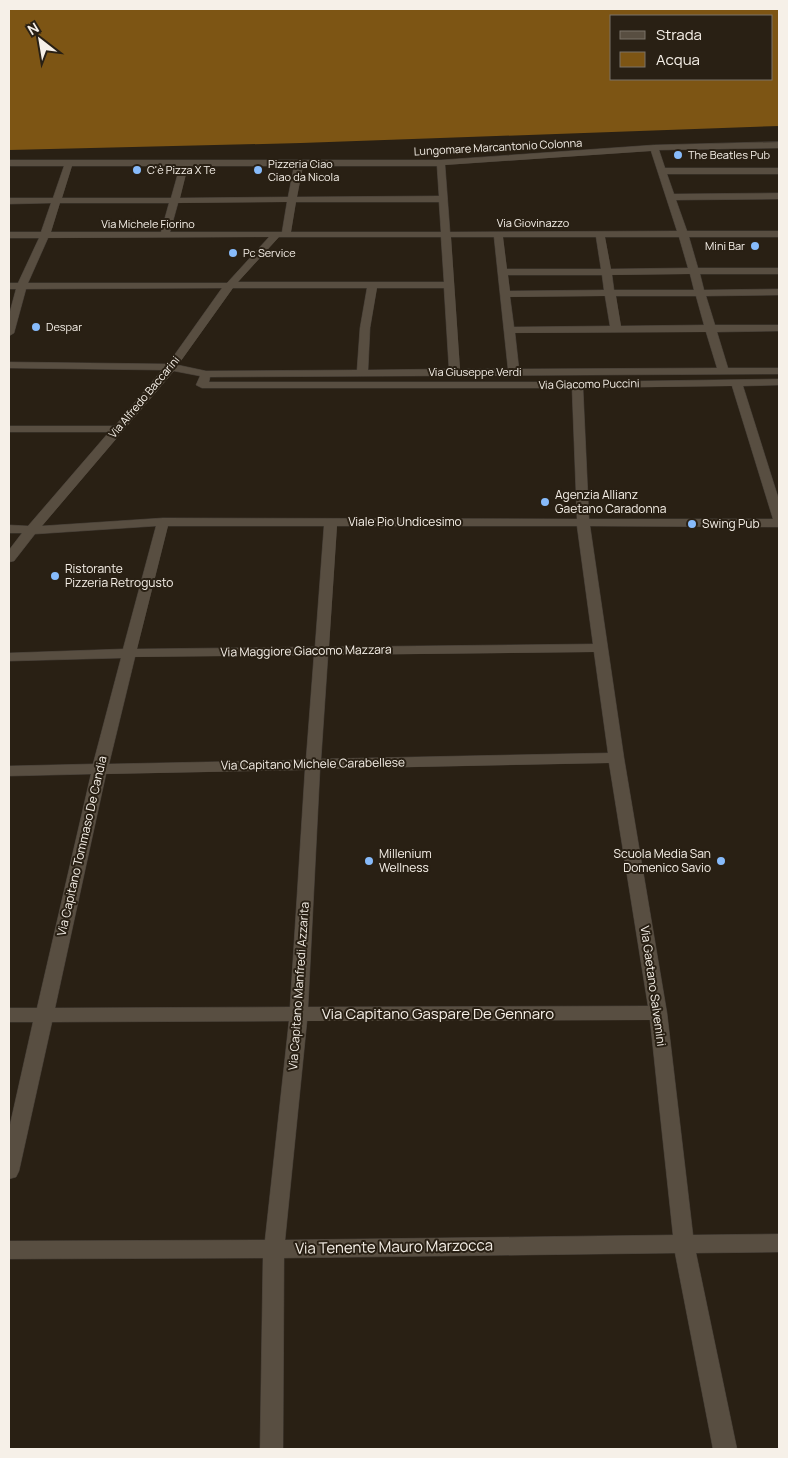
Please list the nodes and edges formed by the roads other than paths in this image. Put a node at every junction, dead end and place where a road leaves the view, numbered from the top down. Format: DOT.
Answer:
graph roads {
  1 [pos="779,145"];
  2 [pos="654,148"];
  3 [pos="9,162"];
  4 [pos="69,162"];
  5 [pos="185,162"];
  6 [pos="299,162"];
  7 [pos="441,163"];
  8 [pos="662,171"];
  9 [pos="779,171"];
  10 [pos="779,196"];
  11 [pos="670,197"];
  12 [pos="443,199"];
  13 [pos="175,200"];
  14 [pos="292,200"];
  15 [pos="9,201"];
  16 [pos="56,201"];
  17 [pos="45,234"];
  18 [pos="281,234"];
  19 [pos="446,234"];
  20 [pos="498,234"];
  21 [pos="600,234"];
  22 [pos="683,234"];
  23 [pos="779,234"];
  24 [pos="9,235"];
  25 [pos="165,235"];
  26 [pos="694,271"];
  27 [pos="779,271"];
  28 [pos="502,272"];
  29 [pos="606,272"];
  30 [pos="230,285"];
  31 [pos="373,285"];
  32 [pos="449,285"];
  33 [pos="9,286"];
  34 [pos="22,286"];
  35 [pos="779,292"];
  36 [pos="609,293"];
  37 [pos="700,293"];
  38 [pos="505,294"];
  39 [pos="9,328"];
  40 [pos="711,328"];
  41 [pos="779,328"];
  42 [pos="616,329"];
  43 [pos="509,330"];
  44 [pos="9,366"];
  45 [pos="171,367"];
  46 [pos="723,371"];
  47 [pos="779,371"];
  48 [pos="362,372"];
  49 [pos="455,372"];
  50 [pos="514,372"];
  51 [pos="206,374"];
  52 [pos="736,382"];
  53 [pos="779,382"];
  54 [pos="576,385"];
  55 [pos="9,429"];
  56 [pos="116,429"];
  57 [pos="779,521"];
  58 [pos="163,522"];
  59 [pos="331,522"];
  60 [pos="583,523"];
  61 [pos="9,529"];
  62 [pos="30,530"];
  63 [pos="9,558"];
  64 [pos="602,648"];
  65 [pos="322,651"];
  66 [pos="131,653"];
  67 [pos="9,657"];
  68 [pos="616,758"];
  69 [pos="312,764"];
  70 [pos="100,767"];
  71 [pos="9,771"];
  72 [pos="658,1013"];
  73 [pos="299,1014"];
  74 [pos="9,1015"];
  75 [pos="43,1015"];
  76 [pos="9,1171"];
  77 [pos="779,1243"];
  78 [pos="684,1244"];
  79 [pos="274,1249"];
  80 [pos="9,1250"];
  81 [pos="271,1449"];
  82 [pos="724,1449"];
  1 -- 2 [label="street, Lungomare Marcantonio Colonna"];
  2 -- 7 [label="street, Lungomare Marcantonio Colonna"];
  2 -- 8 [label="street"];
  3 -- 4 [label="street, Lungomare Marcantonio Colonna"];
  4 -- 5 [label="street, Lungomare Marcantonio Colonna"];
  4 -- 16 [label="street"];
  5 -- 6 [label="street, Lungomare Marcantonio Colonna"];
  5 -- 13 [label="street"];
  6 -- 7 [label="street, Lungomare Marcantonio Colonna"];
  6 -- 14 [label="street"];
  7 -- 12 [label="street"];
  8 -- 9 [label="street"];
  8 -- 11 [label="street"];
  10 -- 11 [label="street"];
  11 -- 22 [label="street"];
  12 -- 14 [label="street"];
  12 -- 19 [label="street"];
  13 -- 14 [label="street"];
  13 -- 16 [label="street"];
  13 -- 25 [label="street"];
  14 -- 18 [label="street"];
  15 -- 16 [label="street"];
  16 -- 17 [label="street"];
  17 -- 24 [label="street, Via Michele Fiorino"];
  17 -- 25 [label="street, Via Michele Fiorino"];
  17 -- 34 [label="street"];
  18 -- 19 [label="street, Via Giovinazzo"];
  18 -- 25 [label="street, Via Michele Fiorino"];
  18 -- 30 [label="street, Via Alfredo Baccarini"];
  19 -- 20 [label="street, Via Giovinazzo"];
  19 -- 32 [label="street"];
  20 -- 21 [label="street, Via Giovinazzo"];
  20 -- 28 [label="street"];
  21 -- 22 [label="street, Via Giovinazzo"];
  21 -- 29 [label="street"];
  22 -- 23 [label="street, Via Giovinazzo"];
  22 -- 26 [label="street"];
  26 -- 27 [label="street"];
  26 -- 29 [label="street"];
  26 -- 37 [label="street"];
  28 -- 29 [label="street"];
  28 -- 38 [label="street"];
  29 -- 36 [label="street"];
  30 -- 31 [label="street"];
  30 -- 34 [label="street"];
  30 -- 45 [label="street, Via Alfredo Baccarini"];
  31 -- 32 [label="street"];
  31 -- 48 [label="street"];
  32 -- 49 [label="street"];
  33 -- 34 [label="street"];
  34 -- 39 [label="street"];
  35 -- 37 [label="street"];
  36 -- 37 [label="street"];
  36 -- 38 [label="street"];
  36 -- 42 [label="street"];
  37 -- 40 [label="street"];
  38 -- 43 [label="street"];
  40 -- 41 [label="street"];
  40 -- 42 [label="street"];
  40 -- 46 [label="street"];
  42 -- 43 [label="street"];
  43 -- 50 [label="street"];
  44 -- 45 [label="street, Via Giuseppe Verdi"];
  45 -- 51 [label="street, Via Giuseppe Verdi"];
  45 -- 56 [label="street, Via Alfredo Baccarini"];
  46 -- 47 [label="street, Via Giuseppe Verdi"];
  46 -- 50 [label="street, Via Giuseppe Verdi"];
  48 -- 49 [label="street, Via Giuseppe Verdi"];
  48 -- 51 [label="street, Via Giuseppe Verdi"];
  49 -- 50 [label="street, Via Giuseppe Verdi"];
  51 -- 54 [label="street, Via Giacomo Puccini"];
  52 -- 53 [label="street, Via Giacomo Puccini"];
  52 -- 54 [label="street, Via Giacomo Puccini"];
  52 -- 57 [label="street"];
  54 -- 60 [label="street, Via Gaetano Salvemini"];
  55 -- 56 [label="street"];
  56 -- 62 [label="street, Via Alfredo Baccarini"];
  57 -- 60 [label="street, Viale Pio Undicesimo"];
  58 -- 59 [label="street, Viale Pio Undicesimo"];
  58 -- 62 [label="street, Viale Pio Undicesimo"];
  58 -- 66 [label="street, Via Capitano Tommaso De Candia"];
  59 -- 60 [label="street, Viale Pio Undicesimo"];
  59 -- 65 [label="street, Via Capitano Manfredi Azzarita"];
  60 -- 64 [label="street, Via Gaetano Salvemini"];
  61 -- 62 [label="street, Viale Pio Undicesimo"];
  62 -- 63 [label="street, Via Alfredo Baccarini"];
  64 -- 65 [label="street, Via Maggiore Giacomo Mazzara"];
  64 -- 68 [label="street, Via Gaetano Salvemini"];
  65 -- 66 [label="street, Via Maggiore Giacomo Mazzara"];
  65 -- 69 [label="street, Via Capitano Manfredi Azzarita"];
  66 -- 67 [label="street, Via Maggiore Giacomo Mazzara"];
  66 -- 70 [label="street, Via Capitano Tommaso De Candia"];
  68 -- 69 [label="street, Via Capitano Michele Carabellese"];
  68 -- 72 [label="street, Via Gaetano Salvemini"];
  69 -- 70 [label="street, Via Capitano Michele Carabellese"];
  69 -- 73 [label="street, Via Capitano Manfredi Azzarita"];
  70 -- 71 [label="street, Via Capitano Michele Carabellese"];
  70 -- 75 [label="street, Via Capitano Tommaso De Candia"];
  72 -- 73 [label="street, Via Capitano Gaspare De Gennaro"];
  72 -- 78 [label="street, Via Gaetano Salvemini"];
  73 -- 75 [label="street, Via Capitano Gaspare De Gennaro"];
  73 -- 79 [label="street, Via Capitano Manfredi Azzarita"];
  74 -- 75 [label="street, Via Capitano Gaspare De Gennaro"];
  75 -- 76 [label="street, Via Capitano Tommaso De Candia"];
  77 -- 78 [label="street, Via Tenente Mauro Marzocca"];
  78 -- 79 [label="street, Via Tenente Mauro Marzocca"];
  78 -- 82 [label="street, Via Gaetano Salvemini"];
  79 -- 80 [label="street, Via Tenente Mauro Marzocca"];
  79 -- 81 [label="street, Via Capitano Manfredi Azzarita"];
}
